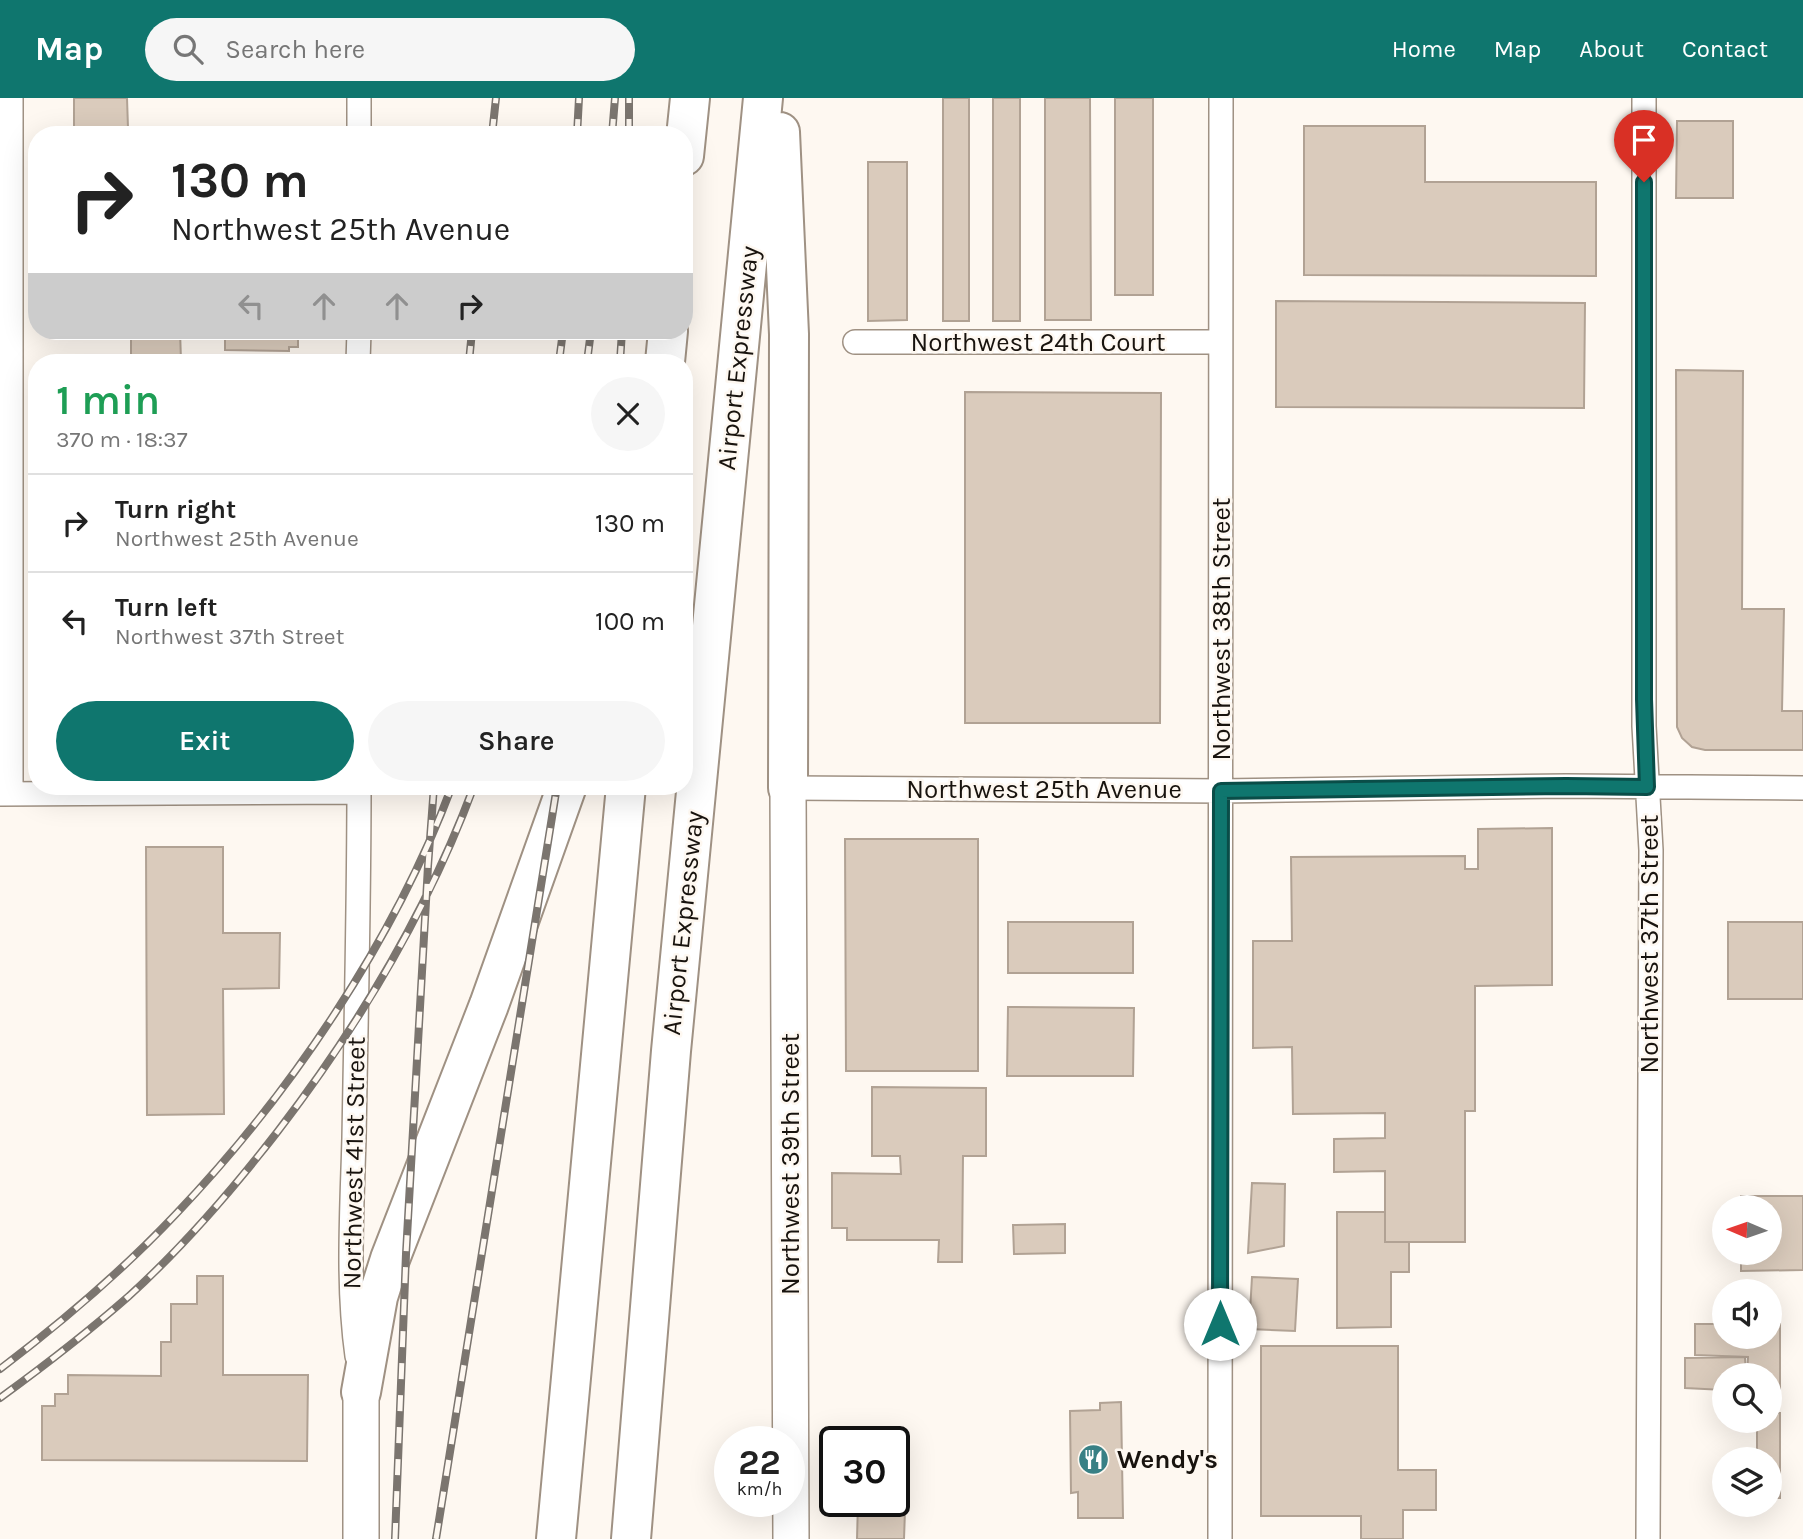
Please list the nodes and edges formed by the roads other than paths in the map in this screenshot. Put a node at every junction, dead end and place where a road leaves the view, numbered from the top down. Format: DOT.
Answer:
graph roads {
  1 [pos="11,98"];
  2 [pos="359,98"];
  3 [pos="690,98"];
  4 [pos="763,98"];
  5 [pos="778,98"];
  6 [pos="1221,98"];
  7 [pos="1644,98"];
  8 [pos="359,126"];
  9 [pos="687,126"];
  10 [pos="855,342"];
  11 [pos="1220,342"];
  12 [pos="1647,787"];
  13 [pos="788,788"];
  14 [pos="1803,788"];
  15 [pos="1221,791"];
  16 [pos="6,794"];
  17 [pos="28,794"];
  18 [pos="359,795"];
  19 [pos="564,795"];
  20 [pos="625,795"];
  21 [pos="361,1392"];
  22 [pos="557,1525"];
  23 [pos="632,1525"];
  24 [pos="361,1539"];
  25 [pos="791,1539"];
  26 [pos="1220,1539"];
  27 [pos="1648,1539"];
  1 -- 16 [label="street"];
  2 -- 8 [label="street"];
  3 -- 9 [label="highway"];
  4 -- 23 [label="highway, Airport Expressway"];
  5 -- 13 [label="highway"];
  6 -- 11 [label="street, Northwest 38th Street"];
  7 -- 12 [label="street, Northwest 37th Street"];
  10 -- 11 [label="street, Northwest 24th Court"];
  11 -- 15 [label="street, Northwest 38th Street"];
  12 -- 14 [label="street, Northwest 25th Avenue"];
  12 -- 15 [label="street, Northwest 25th Avenue"];
  12 -- 27 [label="street, Northwest 37th Street"];
  13 -- 15 [label="street, Northwest 25th Avenue"];
  13 -- 25 [label="main road, Northwest 39th Street"];
  15 -- 26 [label="street, Northwest 38th Street"];
  16 -- 17 [label="street"];
  18 -- 21 [label="street, Northwest 41st Street"];
  19 -- 21 [label="highway"];
  20 -- 22 [label="highway"];
  21 -- 24 [label="main road, Northwest 41st Street"];
}
